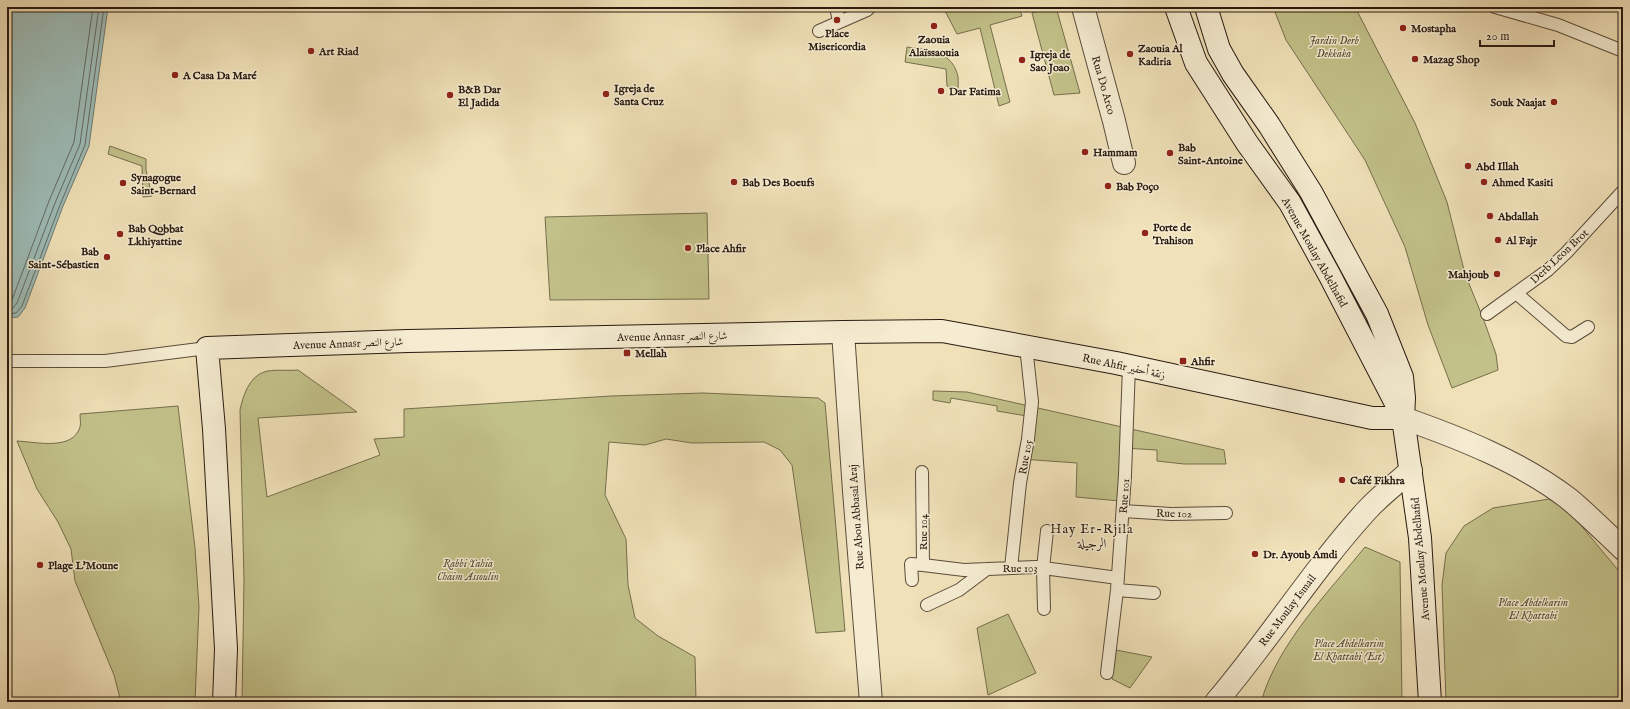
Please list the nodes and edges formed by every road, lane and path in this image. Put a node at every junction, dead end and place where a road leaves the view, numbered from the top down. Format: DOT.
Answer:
graph roads {
  1 [pos="836,7"];
  2 [pos="870,7"];
  3 [pos="1083,7"];
  4 [pos="1176,7"];
  5 [pos="1206,7"];
  6 [pos="1495,7"];
  7 [pos="839,21"];
  8 [pos="819,31"];
  9 [pos="1623,51"];
  10 [pos="1124,163"];
  11 [pos="1623,191"];
  12 [pos="1516,293"];
  13 [pos="1487,314"];
  14 [pos="1588,327"];
  15 [pos="843,332"];
  16 [pos="1026,346"];
  17 [pos="207,348"];
  18 [pos="7,361"];
  19 [pos="1129,366"];
  20 [pos="1403,418"];
  21 [pos="1411,470"];
  22 [pos="922,472"];
  23 [pos="1123,511"];
  24 [pos="1226,513"];
  25 [pos="1047,531"];
  26 [pos="1623,549"];
  27 [pos="923,565"];
  28 [pos="1012,568"];
  29 [pos="1043,568"];
  30 [pos="987,569"];
  31 [pos="1118,578"];
  32 [pos="912,580"];
  33 [pos="1117,590"];
  34 [pos="1154,593"];
  35 [pos="927,606"];
  36 [pos="1044,609"];
  37 [pos="1107,673"];
  38 [pos="1236,679"];
  39 [pos="224,702"];
  40 [pos="871,702"];
  41 [pos="1216,702"];
  42 [pos="1238,702"];
  43 [pos="1430,702"];
  1 -- 7 [label="lane"];
  2 -- 7 [label="lane"];
  3 -- 10 [label="street, Rua Do Arco"];
  4 -- 20 [label="street, Avenue Moulay Abdelhafid"];
  5 -- 20 [label="street, Avenue Moulay Abdelhafid"];
  6 -- 9 [label="lane"];
  7 -- 8 [label="lane"];
  11 -- 12 [label="lane, Derb Leon Brot"];
  12 -- 13 [label="lane, Derb Leon Brot"];
  12 -- 14 [label="lane"];
  15 -- 16 [label="street, Rue Ahfir زنقة أحفير"];
  15 -- 17 [label="street, Avenue Annasr شارع النصر"];
  15 -- 40 [label="street, Rue Abou Abbasal Araj"];
  16 -- 19 [label="street, Rue Ahfir زنقة أحفير"];
  16 -- 28 [label="lane, Rue 105"];
  17 -- 18 [label="lane"];
  17 -- 39 [label="street"];
  19 -- 20 [label="street, Rue Ahfir زنقة أحفير"];
  19 -- 23 [label="lane, Rue 101"];
  20 -- 21 [label="street, Avenue Moulay Abdelhafid"];
  20 -- 26 [label="street, Rue Ahfir زنقة أحفير"];
  21 -- 38 [label="street, Rue Moulay Ismail"];
  21 -- 43 [label="street, Avenue Moulay Abdelhafid"];
  22 -- 27 [label="lane, Rue 104"];
  23 -- 24 [label="lane, Rue 102"];
  23 -- 31 [label="lane, Rue 101"];
  25 -- 29 [label="lane"];
  27 -- 30 [label="lane, Rue 103"];
  27 -- 32 [label="lane, Rue 104"];
  28 -- 29 [label="lane, Rue 103"];
  28 -- 30 [label="lane, Rue 103"];
  29 -- 31 [label="lane, Rue 103"];
  29 -- 36 [label="lane"];
  30 -- 35 [label="lane"];
  31 -- 33 [label="lane, Rue 101"];
  33 -- 34 [label="lane"];
  33 -- 37 [label="lane, Rue 101"];
  38 -- 41 [label="street, Rue Moulay Ismail"];
  38 -- 42 [label="street"];
}
